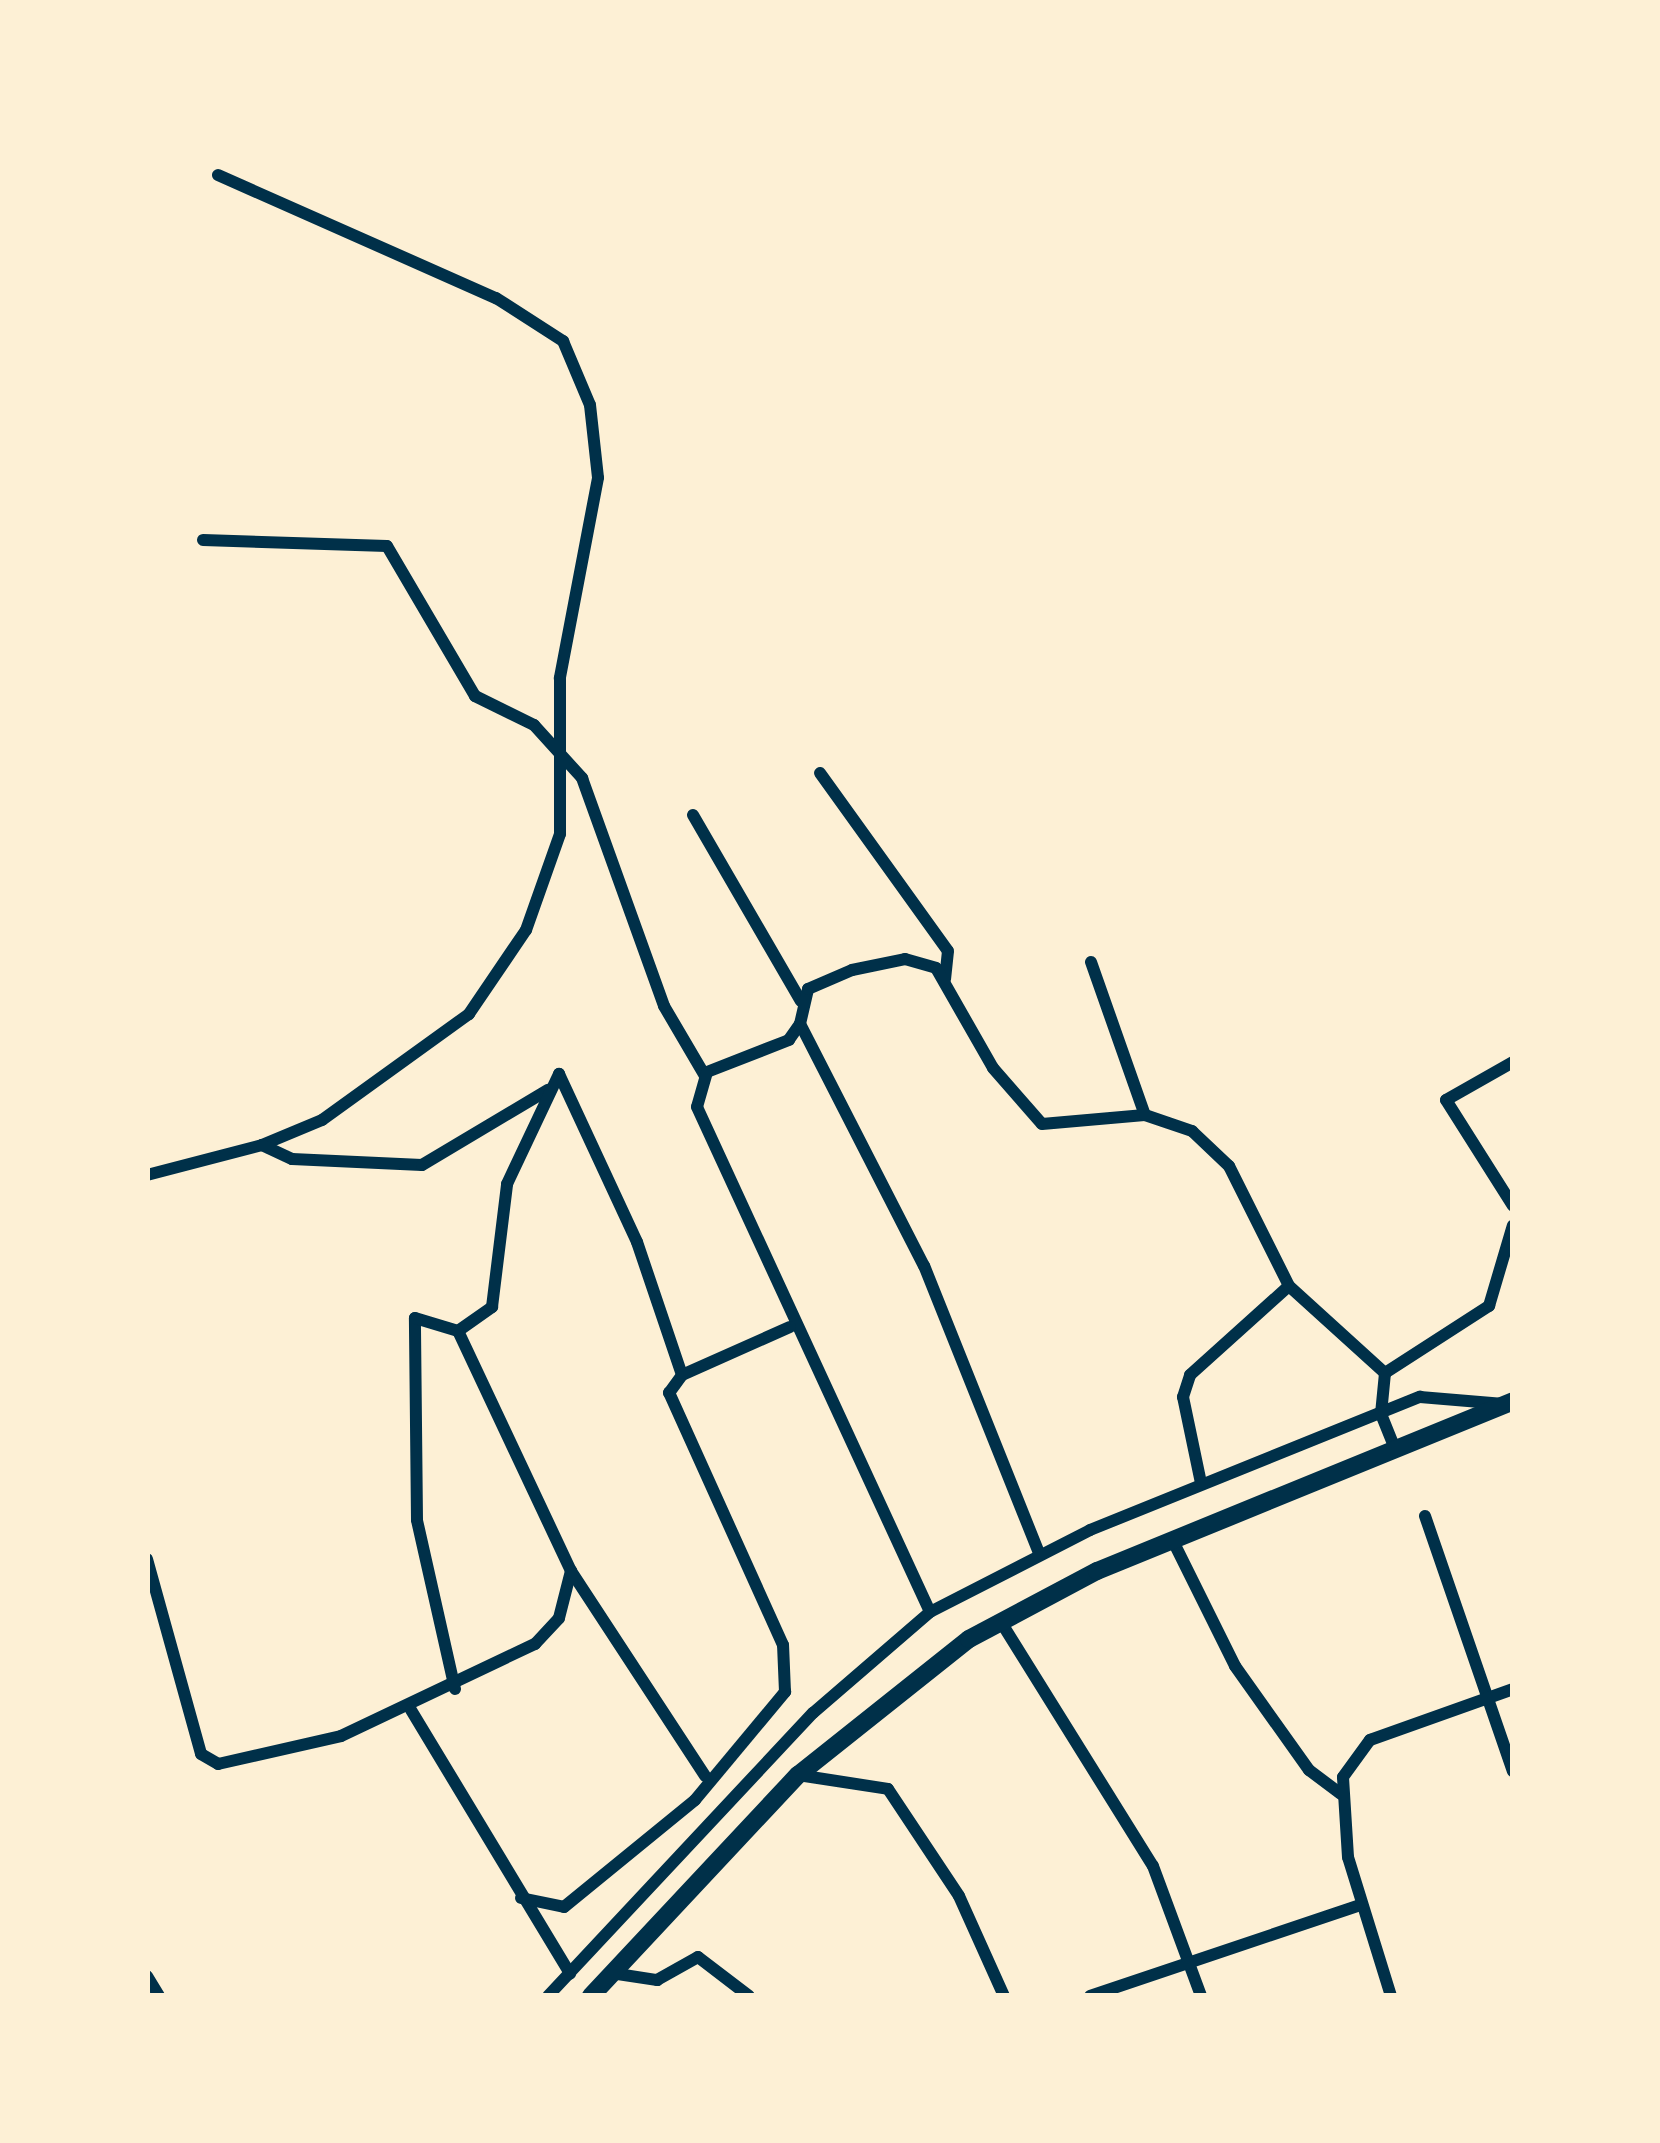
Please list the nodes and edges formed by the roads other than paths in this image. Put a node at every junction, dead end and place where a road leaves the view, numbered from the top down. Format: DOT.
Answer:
graph roads {
  1 [pos="218,175"];
  2 [pos="202,540"];
  3 [pos="559,753"];
  4 [pos="820,773"];
  5 [pos="693,815"];
  6 [pos="1091,962"];
  7 [pos="945,979"];
  8 [pos="801,1000"];
  9 [pos="800,1024"];
  10 [pos="1513,1062"];
  11 [pos="705,1076"];
  12 [pos="548,1090"];
  13 [pos="1145,1114"];
  14 [pos="262,1145"];
  15 [pos="147,1175"];
  16 [pos="1513,1206"];
  17 [pos="1513,1225"];
  18 [pos="1289,1286"];
  19 [pos="790,1327"];
  20 [pos="458,1331"];
  21 [pos="1384,1373"];
  22 [pos="682,1375"];
  23 [pos="1509,1403"];
  24 [pos="1381,1414"];
  25 [pos="1394,1447"];
  26 [pos="1201,1483"];
  27 [pos="1425,1516"];
  28 [pos="1172,1539"];
  29 [pos="1039,1553"];
  30 [pos="147,1559"];
  31 [pos="572,1571"];
  32 [pos="930,1612"];
  33 [pos="1001,1622"];
  34 [pos="454,1689"];
  35 [pos="1513,1689"];
  36 [pos="1486,1697"];
  37 [pos="411,1710"];
  38 [pos="1513,1771"];
  39 [pos="798,1775"];
  40 [pos="705,1776"];
  41 [pos="1341,1794"];
  42 [pos="521,1898"];
  43 [pos="1360,1905"];
  44 [pos="1191,1964"];
  45 [pos="611,1973"];
  46 [pos="571,1974"];
  47 [pos="147,1976"];
  48 [pos="159,1996"];
  49 [pos="548,1996"];
  50 [pos="591,1996"];
  51 [pos="748,1996"];
  52 [pos="1004,1996"];
  53 [pos="1090,1996"];
  54 [pos="1201,1996"];
  55 [pos="1391,1996"];
  1 -- 3 [label="street"];
  2 -- 3 [label="street"];
  3 -- 11 [label="street"];
  3 -- 14 [label="street"];
  4 -- 7 [label="street"];
  5 -- 8 [label="street"];
  6 -- 13 [label="street"];
  7 -- 8 [label="street"];
  7 -- 13 [label="street"];
  8 -- 9 [label="street"];
  9 -- 11 [label="street"];
  9 -- 29 [label="street"];
  10 -- 16 [label="street"];
  11 -- 19 [label="street"];
  12 -- 14 [label="street"];
  12 -- 20 [label="street"];
  12 -- 22 [label="street"];
  13 -- 18 [label="street"];
  14 -- 15 [label="street"];
  17 -- 21 [label="street"];
  18 -- 21 [label="street"];
  18 -- 26 [label="street"];
  19 -- 22 [label="street"];
  19 -- 32 [label="street"];
  20 -- 31 [label="street"];
  20 -- 34 [label="street"];
  21 -- 24 [label="street"];
  22 -- 40 [label="street"];
  23 -- 24 [label="street"];
  23 -- 25 [label="main road"];
  24 -- 25 [label="street"];
  24 -- 26 [label="street"];
  25 -- 28 [label="main road"];
  26 -- 29 [label="street"];
  27 -- 36 [label="street"];
  28 -- 33 [label="main road"];
  28 -- 41 [label="street"];
  29 -- 32 [label="street"];
  30 -- 37 [label="street"];
  31 -- 34 [label="street"];
  31 -- 40 [label="street"];
  32 -- 46 [label="street"];
  33 -- 39 [label="main road"];
  33 -- 44 [label="street"];
  34 -- 37 [label="street"];
  35 -- 36 [label="street"];
  36 -- 38 [label="street"];
  36 -- 41 [label="street"];
  37 -- 42 [label="street"];
  39 -- 45 [label="main road"];
  39 -- 52 [label="street"];
  40 -- 42 [label="street"];
  41 -- 43 [label="street"];
  42 -- 46 [label="street"];
  43 -- 44 [label="street"];
  43 -- 55 [label="street"];
  44 -- 53 [label="street"];
  44 -- 54 [label="street"];
  45 -- 50 [label="main road"];
  45 -- 51 [label="street"];
  46 -- 49 [label="street"];
  47 -- 48 [label="street"];
}
